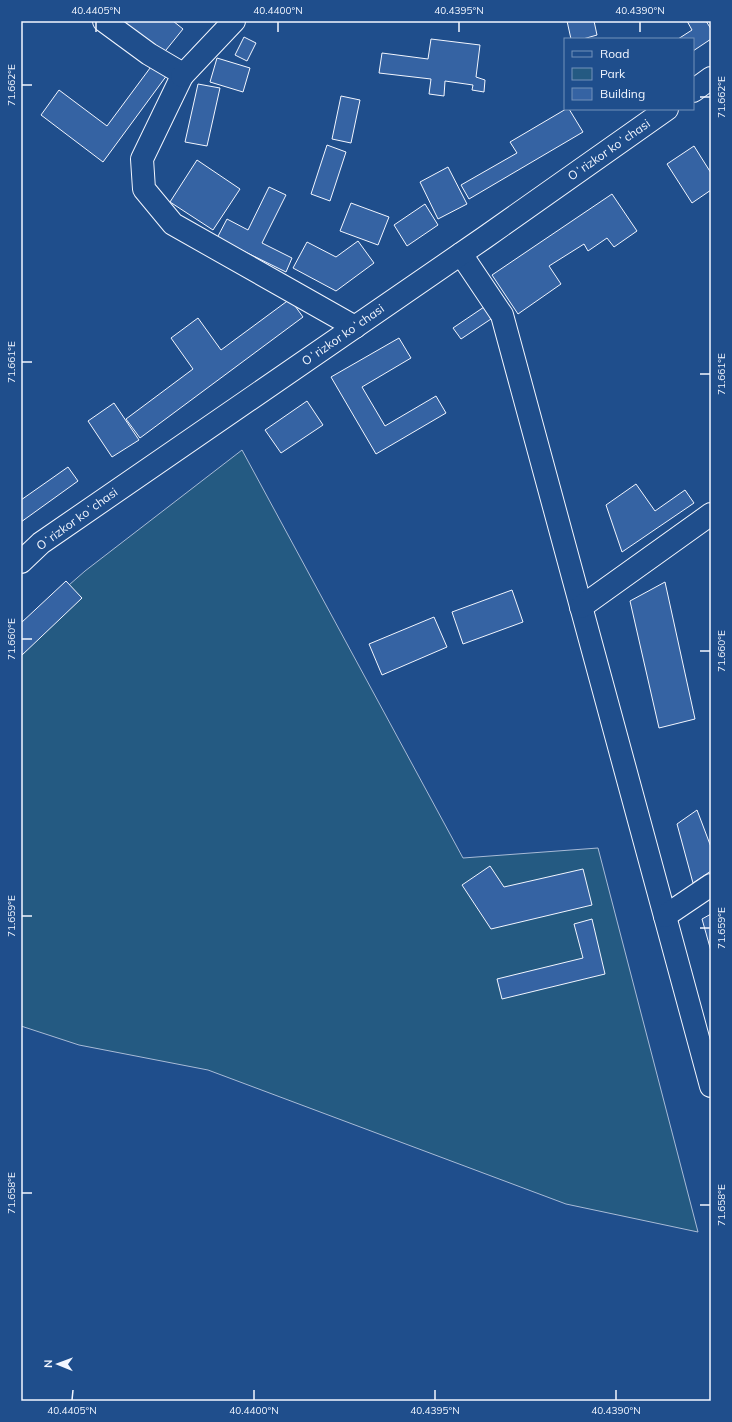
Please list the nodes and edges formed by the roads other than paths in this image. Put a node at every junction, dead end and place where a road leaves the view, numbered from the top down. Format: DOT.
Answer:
graph roads {
  1 [pos="104,21"];
  2 [pos="234,21"];
  3 [pos="182,76"];
  4 [pos="711,78"];
  5 [pos="694,90"];
  6 [pos="666,110"];
  7 [pos="461,254"];
  8 [pos="355,326"];
  9 [pos="711,514"];
  10 [pos="21,562"];
  11 [pos="581,607"];
  12 [pos="711,885"];
  13 [pos="665,916"];
  14 [pos="711,1086"];
  1 -- 3 [label="street"];
  2 -- 3 [label="street"];
  3 -- 8 [label="street"];
  4 -- 5 [label="street"];
  6 -- 7 [label="street, Oʻrizkor koʻchasi"];
  7 -- 8 [label="street, Oʻrizkor koʻchasi"];
  7 -- 11 [label="street"];
  8 -- 10 [label="street, Oʻrizkor koʻchasi"];
  9 -- 11 [label="street"];
  11 -- 13 [label="street"];
  12 -- 13 [label="street"];
  13 -- 14 [label="street"];
}
